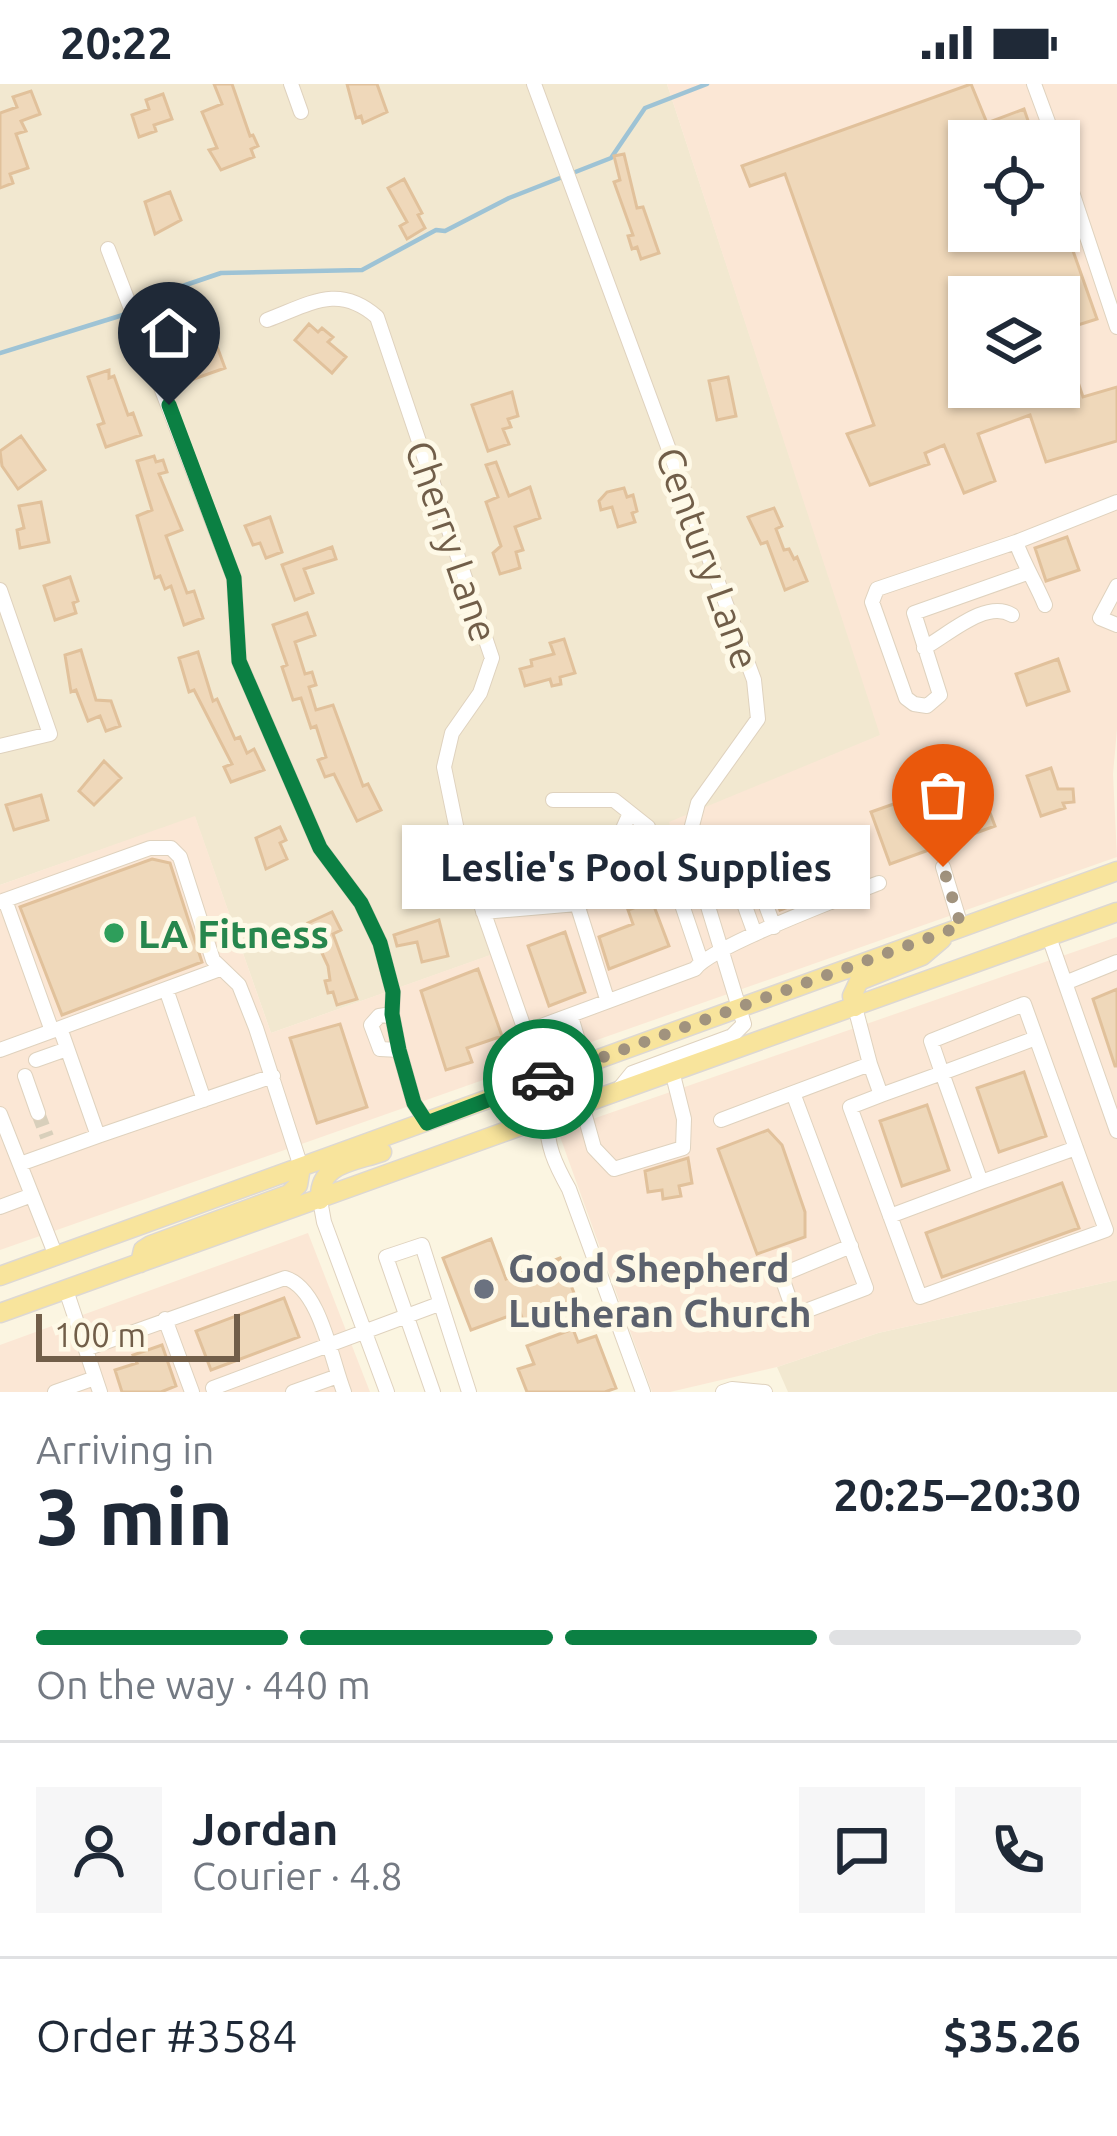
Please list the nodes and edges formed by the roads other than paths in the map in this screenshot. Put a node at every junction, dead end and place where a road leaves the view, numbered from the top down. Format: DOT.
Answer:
graph roads {
  1 [pos="291,84"];
  2 [pos="535,84"];
  3 [pos="1034,84"];
  4 [pos="301,112"];
  5 [pos="1047,120"];
  6 [pos="1080,216"];
  7 [pos="108,249"];
  8 [pos="267,320"];
  9 [pos="1117,328"];
  10 [pos="1117,502"];
  11 [pos="1016,542"];
  12 [pos="1027,573"];
  13 [pos="1117,586"];
  14 [pos="0,590"];
  15 [pos="1045,605"];
  16 [pos="1012,615"];
  17 [pos="1117,625"];
  18 [pos="924,649"];
  19 [pos="0,746"];
  20 [pos="553,800"];
  21 [pos="630,813"];
  22 [pos="652,857"];
  23 [pos="815,858"];
  24 [pos="943,867"];
  25 [pos="1117,871"];
  26 [pos="879,883"];
  27 [pos="669,884"];
  28 [pos="702,895"];
  29 [pos="3,901"];
  30 [pos="831,902"];
  31 [pos="577,904"];
  32 [pos="483,911"];
  33 [pos="1117,912"];
  34 [pos="961,926"];
  35 [pos="774,927"];
  36 [pos="755,934"];
  37 [pos="1049,937"];
  38 [pos="722,954"];
  39 [pos="701,961"];
  40 [pos="1117,962"];
  41 [pos="220,969"];
  42 [pos="1065,983"];
  43 [pos="166,989"];
  44 [pos="607,999"];
  45 [pos="741,1005"];
  46 [pos="855,1007"];
  47 [pos="392,1014"];
  48 [pos="571,1018"];
  49 [pos="56,1029"];
  50 [pos="525,1032"];
  51 [pos="1036,1038"];
  52 [pos="67,1048"];
  53 [pos="0,1050"];
  54 [pos="399,1050"];
  55 [pos="36,1060"];
  56 [pos="585,1064"];
  57 [pos="870,1064"];
  58 [pos="672,1071"];
  59 [pos="942,1073"];
  60 [pos="25,1076"];
  61 [pos="273,1076"];
  62 [pos="542,1079"];
  63 [pos="618,1090"];
  64 [pos="794,1094"];
  65 [pos="881,1095"];
  66 [pos="204,1100"];
  67 [pos="481,1104"];
  68 [pos="582,1105"];
  69 [pos="38,1113"];
  70 [pos="0,1114"];
  71 [pos="547,1116"];
  72 [pos="721,1120"];
  73 [pos="427,1123"];
  74 [pos="1117,1131"];
  75 [pos="98,1136"];
  76 [pos="1076,1148"];
  77 [pos="20,1164"];
  78 [pos="301,1167"];
  79 [pos="981,1182"];
  80 [pos="32,1195"];
  81 [pos="320,1200"];
  82 [pos="0,1207"];
  83 [pos="890,1216"];
  84 [pos="850,1246"];
  85 [pos="56,1256"];
  86 [pos="140,1263"];
  87 [pos="0,1276"];
  88 [pos="66,1290"];
  89 [pos="439,1304"];
  90 [pos="0,1313"];
  91 [pos="405,1316"];
  92 [pos="165,1318"];
  93 [pos="364,1331"];
  94 [pos="328,1346"];
  95 [pos="86,1349"];
  96 [pos="338,1376"];
  97 [pos="97,1385"];
  98 [pos="55,1392"];
  99 [pos="192,1392"];
  100 [pos="215,1392"];
  101 [pos="292,1392"];
  102 [pos="344,1392"];
  103 [pos="387,1392"];
  104 [pos="433,1392"];
  105 [pos="469,1392"];
  106 [pos="644,1392"];
  107 [pos="723,1392"];
  108 [pos="765,1392"];
  1 -- 4 [label="street"];
  2 -- 28 [label="street, Century Lane"];
  3 -- 5 [label="street"];
  6 -- 9 [label="street"];
  7 -- 47 [label="street"];
  8 -- 32 [label="street, Cherry Lane"];
  10 -- 11 [label="street"];
  11 -- 12 [label="street"];
  11 -- 18 [label="street"];
  12 -- 15 [label="street"];
  12 -- 18 [label="street"];
  13 -- 17 [label="street"];
  14 -- 19 [label="street"];
  16 -- 18 [label="street"];
  20 -- 21 [label="street"];
  21 -- 22 [label="street"];
  21 -- 22 [label="street"];
  22 -- 27 [label="street"];
  23 -- 30 [label="street"];
  23 -- 35 [label="street"];
  23 -- 36 [label="street"];
  24 -- 34 [label="street"];
  25 -- 34 [label="main road"];
  26 -- 30 [label="street"];
  27 -- 28 [label="street"];
  27 -- 31 [label="street"];
  27 -- 39 [label="street"];
  28 -- 38 [label="street, Century Lane"];
  29 -- 41 [label="street"];
  29 -- 49 [label="street"];
  30 -- 35 [label="street"];
  31 -- 32 [label="street"];
  31 -- 44 [label="street"];
  32 -- 50 [label="street, Cherry Lane"];
  33 -- 37 [label="main road"];
  34 -- 45 [label="main road"];
  34 -- 46 [label="main road"];
  35 -- 36 [label="street"];
  36 -- 38 [label="street"];
  37 -- 42 [label="street"];
  37 -- 46 [label="main road"];
  38 -- 39 [label="street"];
  38 -- 45 [label="street, Century Lane"];
  39 -- 44 [label="street"];
  40 -- 42 [label="street"];
  41 -- 43 [label="street"];
  41 -- 61 [label="street"];
  42 -- 74 [label="street"];
  43 -- 49 [label="street"];
  43 -- 66 [label="street"];
  44 -- 48 [label="street"];
  45 -- 56 [label="main road"];
  45 -- 63 [label="street"];
  46 -- 57 [label="street"];
  46 -- 58 [label="main road"];
  47 -- 54 [label="street"];
  47 -- 54 [label="street"];
  48 -- 50 [label="street"];
  48 -- 56 [label="street"];
  49 -- 52 [label="street"];
  49 -- 53 [label="street"];
  50 -- 62 [label="street, Cherry Lane"];
  51 -- 59 [label="street"];
  51 -- 59 [label="street"];
  51 -- 76 [label="street"];
  52 -- 55 [label="street"];
  52 -- 75 [label="street"];
  54 -- 73 [label="street"];
  56 -- 62 [label="main road"];
  57 -- 64 [label="street"];
  57 -- 65 [label="street"];
  58 -- 63 [label="main road"];
  58 -- 68 [label="street"];
  59 -- 65 [label="street"];
  59 -- 79 [label="street"];
  60 -- 69 [label="street"];
  61 -- 66 [label="street"];
  61 -- 78 [label="street"];
  62 -- 67 [label="main road"];
  63 -- 68 [label="main road"];
  64 -- 72 [label="street"];
  64 -- 84 [label="street"];
  65 -- 83 [label="street"];
  66 -- 75 [label="street"];
  67 -- 73 [label="main road"];
  67 -- 81 [label="main road"];
  68 -- 71 [label="main road"];
  70 -- 77 [label="street"];
  71 -- 81 [label="main road"];
  71 -- 106 [label="street"];
  73 -- 78 [label="main road"];
  75 -- 77 [label="street"];
  76 -- 79 [label="street"];
  76 -- 83 [label="street"];
  77 -- 80 [label="street"];
  78 -- 85 [label="main road"];
  78 -- 86 [label="main road"];
  79 -- 83 [label="street"];
  80 -- 82 [label="street"];
  80 -- 85 [label="street"];
  81 -- 86 [label="main road"];
  81 -- 93 [label="street"];
  84 -- 84 [label="street"];
  85 -- 87 [label="main road"];
  86 -- 88 [label="main road"];
  88 -- 90 [label="main road"];
  88 -- 95 [label="street"];
  89 -- 91 [label="street"];
  89 -- 91 [label="street"];
  89 -- 105 [label="street"];
  91 -- 93 [label="street"];
  91 -- 104 [label="street"];
  92 -- 94 [label="street"];
  92 -- 95 [label="street"];
  92 -- 99 [label="street"];
  93 -- 94 [label="street"];
  93 -- 103 [label="street"];
  94 -- 96 [label="street"];
  94 -- 100 [label="street"];
  95 -- 97 [label="street"];
  96 -- 101 [label="street"];
  96 -- 102 [label="street"];
  97 -- 98 [label="street"];
  107 -- 108 [label="street"];
}
